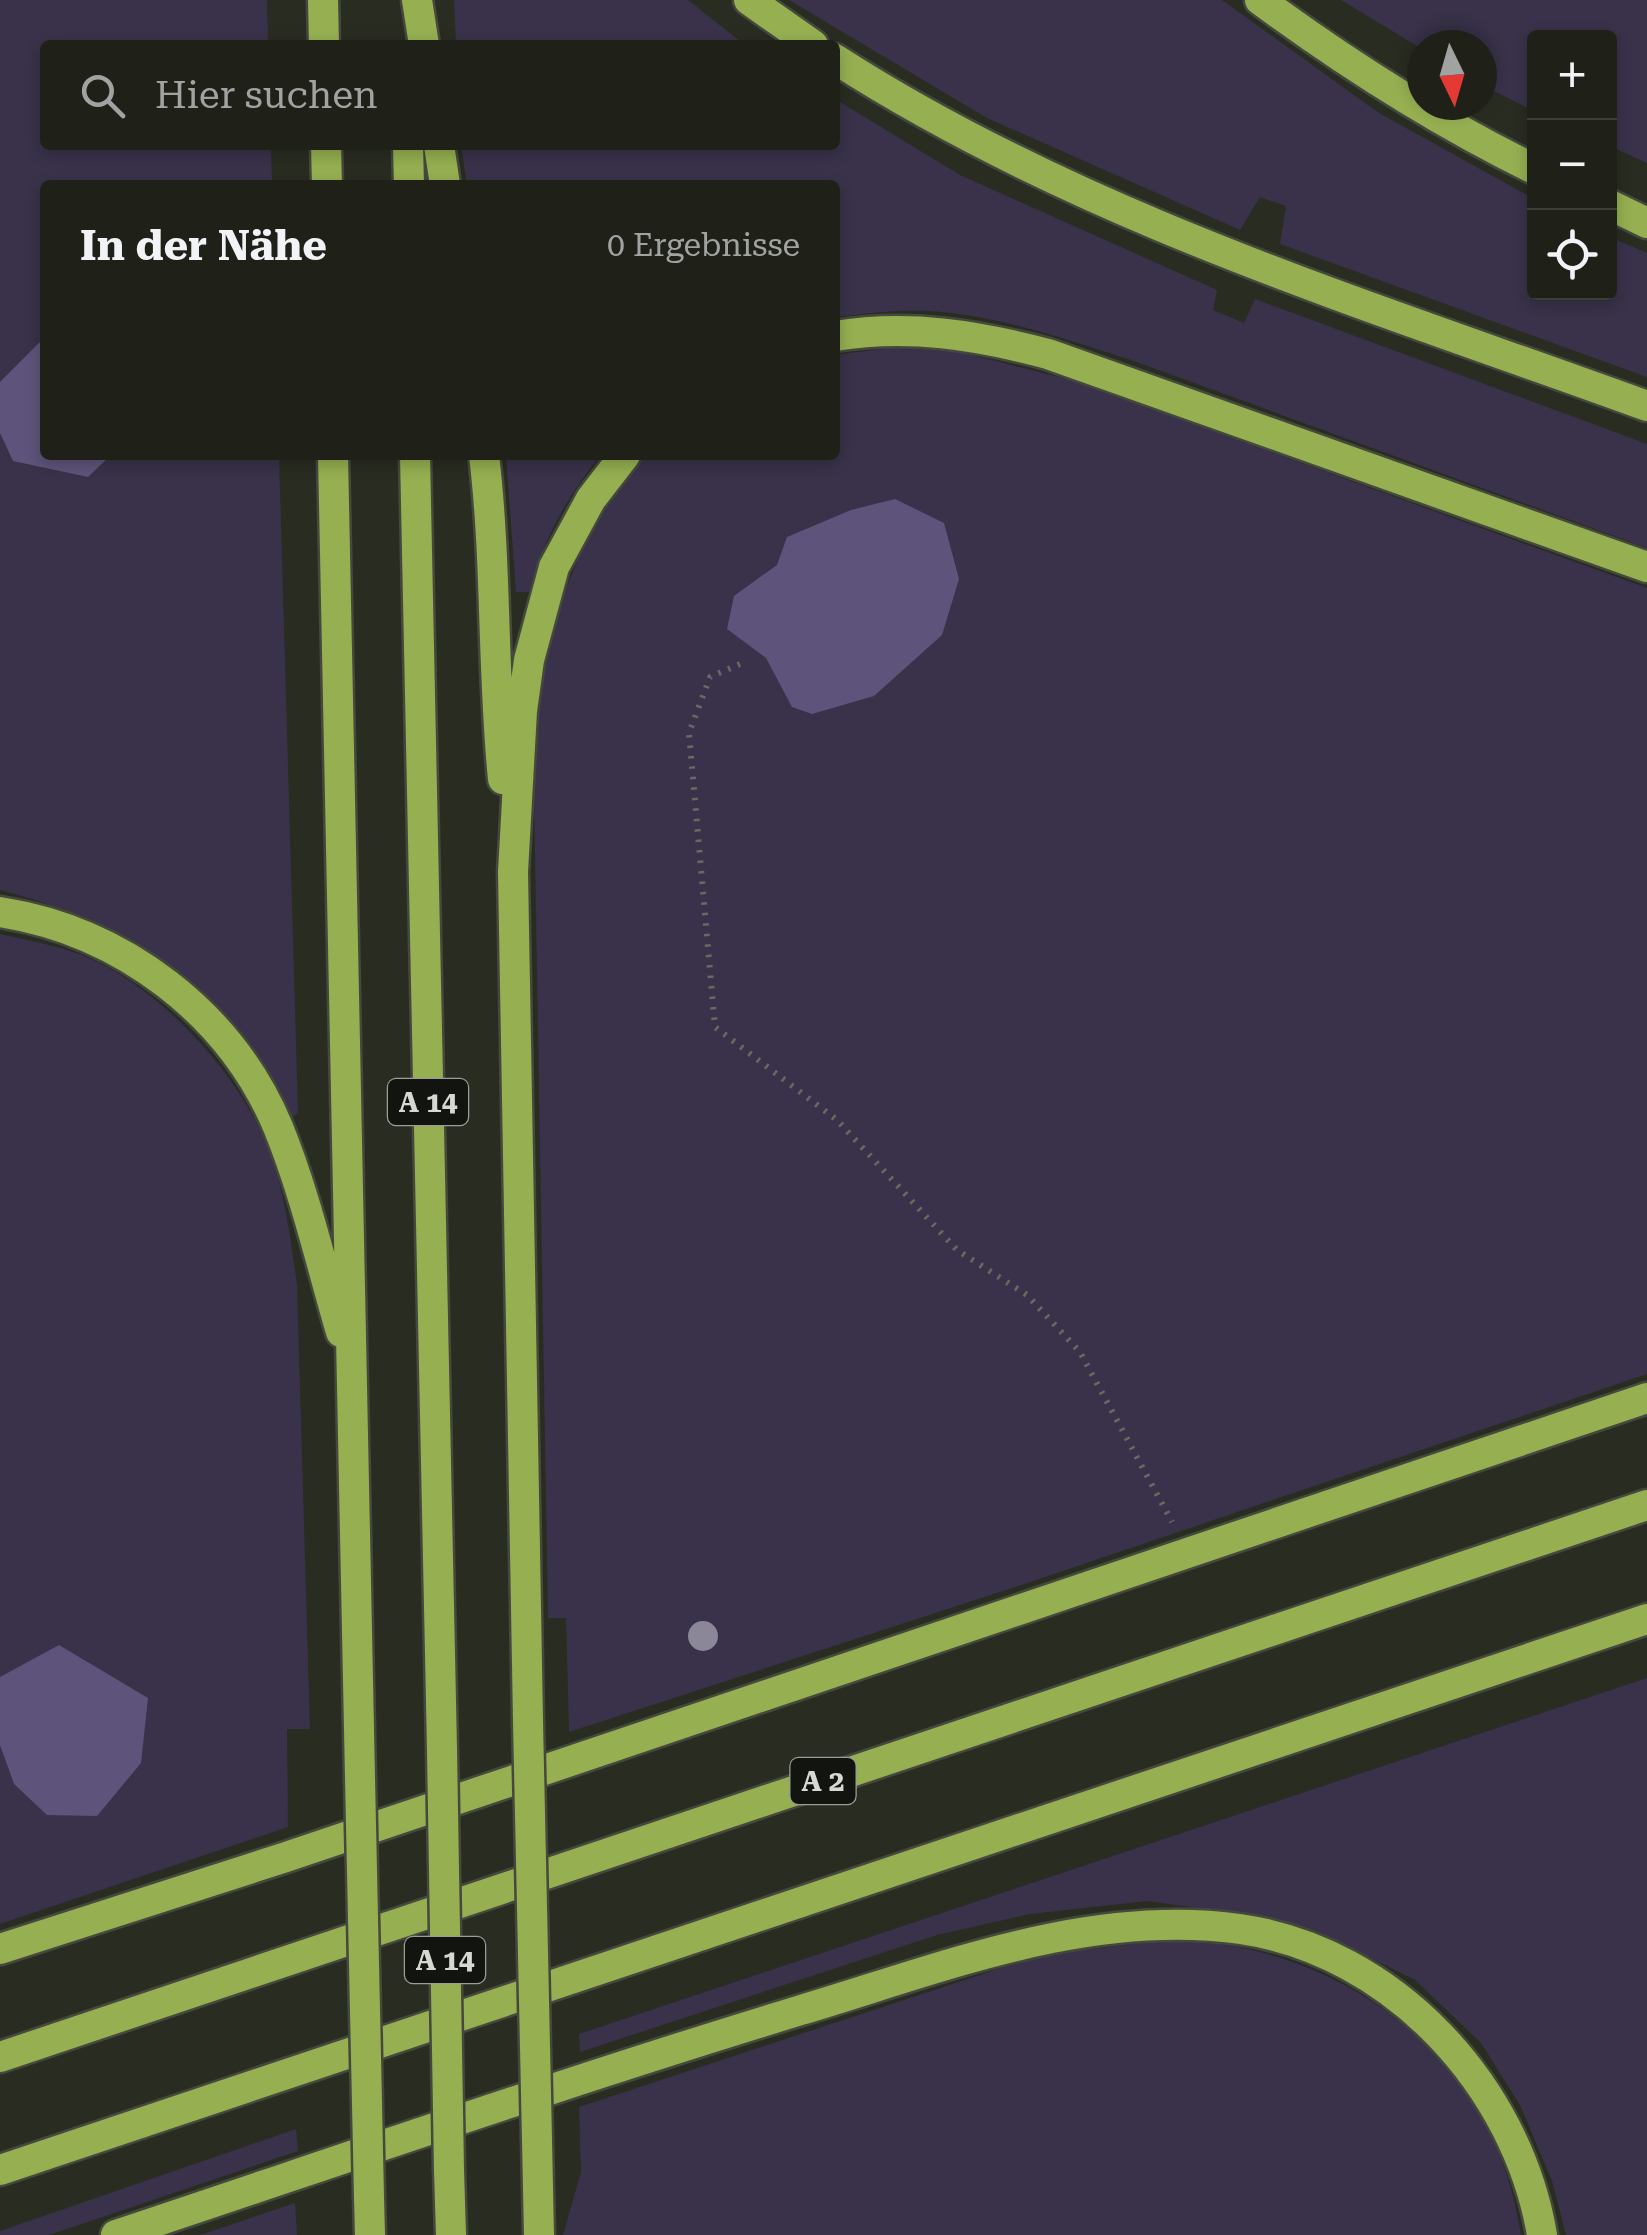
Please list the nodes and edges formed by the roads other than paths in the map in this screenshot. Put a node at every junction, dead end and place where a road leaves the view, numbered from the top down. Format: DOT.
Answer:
graph roads {
  1 [pos="323,0"];
  2 [pos="405,0"];
  3 [pos="418,0"];
  4 [pos="749,0"];
  5 [pos="1260,0"];
  6 [pos="324,40"];
  7 [pos="406,40"];
  8 [pos="423,40"];
  9 [pos="806,40"];
  10 [pos="840,62"];
  11 [pos="326,150"];
  12 [pos="408,150"];
  13 [pos="440,150"];
  14 [pos="1527,166"];
  15 [pos="327,180"];
  16 [pos="409,180"];
  17 [pos="444,180"];
  18 [pos="1617,208"];
  19 [pos="1647,223"];
  20 [pos="840,335"];
  21 [pos="1647,406"];
  22 [pos="333,460"];
  23 [pos="414,460"];
  24 [pos="484,460"];
  25 [pos="620,460"];
  26 [pos="1647,567"];
  27 [pos="513,872"];
  28 [pos="0,912"];
  29 [pos="352,1369"];
  30 [pos="1647,1398"];
  31 [pos="1647,1504"];
  32 [pos="1647,1619"];
  33 [pos="1,1949"];
  34 [pos="0,2057"];
  35 [pos="0,2170"];
  36 [pos="116,2235"];
  37 [pos="370,2235"];
  38 [pos="451,2235"];
  39 [pos="539,2235"];
  40 [pos="1542,2235"];
  1 -- 6 [label="highway"];
  2 -- 7 [label="highway"];
  3 -- 8 [label="highway"];
  4 -- 9 [label="highway"];
  5 -- 14 [label="highway"];
  10 -- 21 [label="highway"];
  11 -- 15 [label="highway"];
  12 -- 16 [label="highway"];
  13 -- 17 [label="highway"];
  18 -- 19 [label="highway"];
  20 -- 26 [label="highway"];
  22 -- 29 [label="highway, A 14"];
  23 -- 38 [label="highway, A 14, bridge"];
  24 -- 27 [label="highway"];
  25 -- 27 [label="highway"];
  27 -- 39 [label="highway, bridge"];
  28 -- 29 [label="highway"];
  29 -- 37 [label="highway, A 14, bridge"];
  30 -- 33 [label="highway"];
  31 -- 34 [label="highway, A 2"];
  32 -- 35 [label="highway"];
  36 -- 40 [label="highway"];
}
